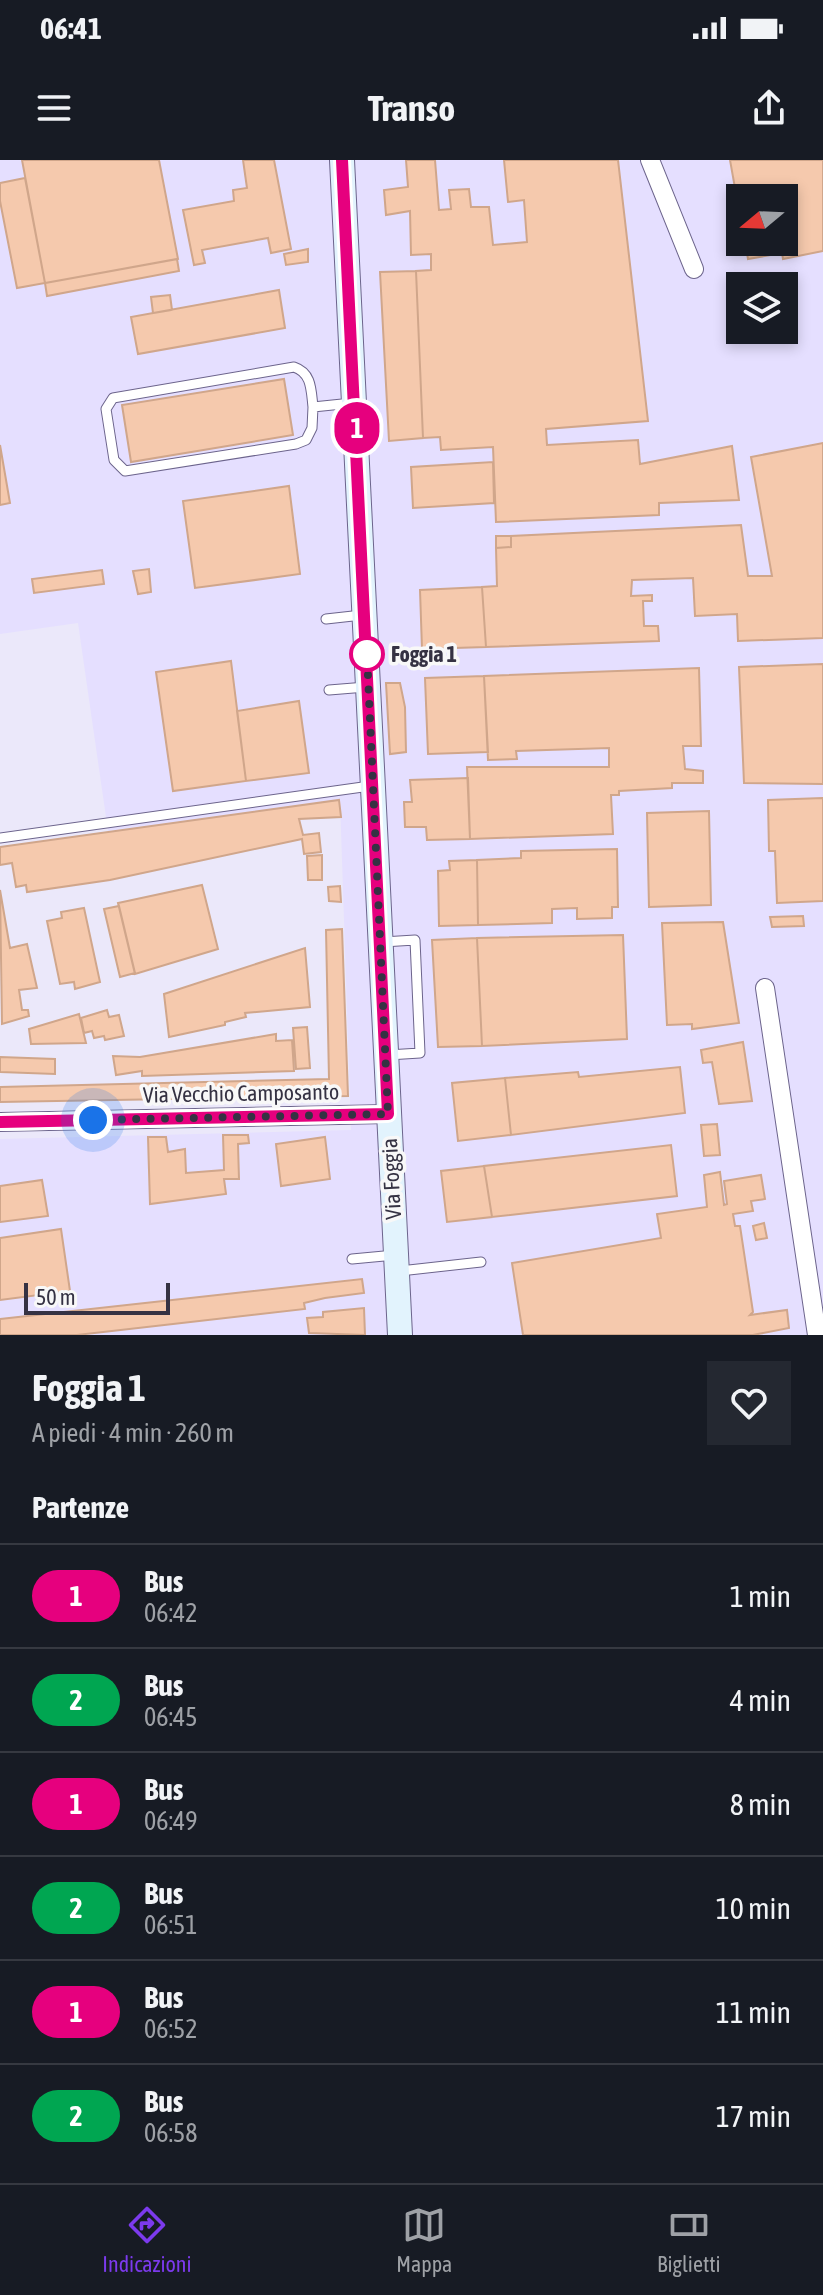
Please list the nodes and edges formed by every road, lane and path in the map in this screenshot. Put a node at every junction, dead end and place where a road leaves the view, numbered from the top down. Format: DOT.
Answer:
graph roads {
  1 [pos="342,160"];
  2 [pos="650,160"];
  3 [pos="694,269"];
  4 [pos="356,403"];
  5 [pos="313,407"];
  6 [pos="365,615"];
  7 [pos="326,619"];
  8 [pos="368,687"];
  9 [pos="329,690"];
  10 [pos="373,786"];
  11 [pos="0,838"];
  12 [pos="380,942"];
  13 [pos="765,988"];
  14 [pos="385,1056"];
  15 [pos="388,1114"];
  16 [pos="0,1122"];
  17 [pos="352,1259"];
  18 [pos="481,1262"];
  19 [pos="396,1263"];
  20 [pos="818,1305"];
  21 [pos="400,1335"];
  22 [pos="817,1335"];
  1 -- 4 [label="main road, Via Foggia"];
  2 -- 3 [label="street"];
  4 -- 5 [label="lane"];
  4 -- 6 [label="main road, Via Foggia"];
  5 -- 5 [label="lane"];
  6 -- 7 [label="lane"];
  6 -- 8 [label="main road, Via Foggia"];
  8 -- 9 [label="lane"];
  8 -- 10 [label="main road, Via Foggia"];
  10 -- 11 [label="lane"];
  10 -- 12 [label="main road, Via Foggia"];
  12 -- 14 [label="main road, Via Foggia"];
  12 -- 14 [label="lane"];
  13 -- 20 [label="street"];
  14 -- 15 [label="main road, Via Foggia"];
  15 -- 16 [label="street, Via Vecchio Camposanto"];
  15 -- 19 [label="main road, Via Foggia"];
  17 -- 19 [label="lane"];
  18 -- 19 [label="lane"];
  19 -- 21 [label="main road, Via Foggia"];
  20 -- 22 [label="street"];
}
